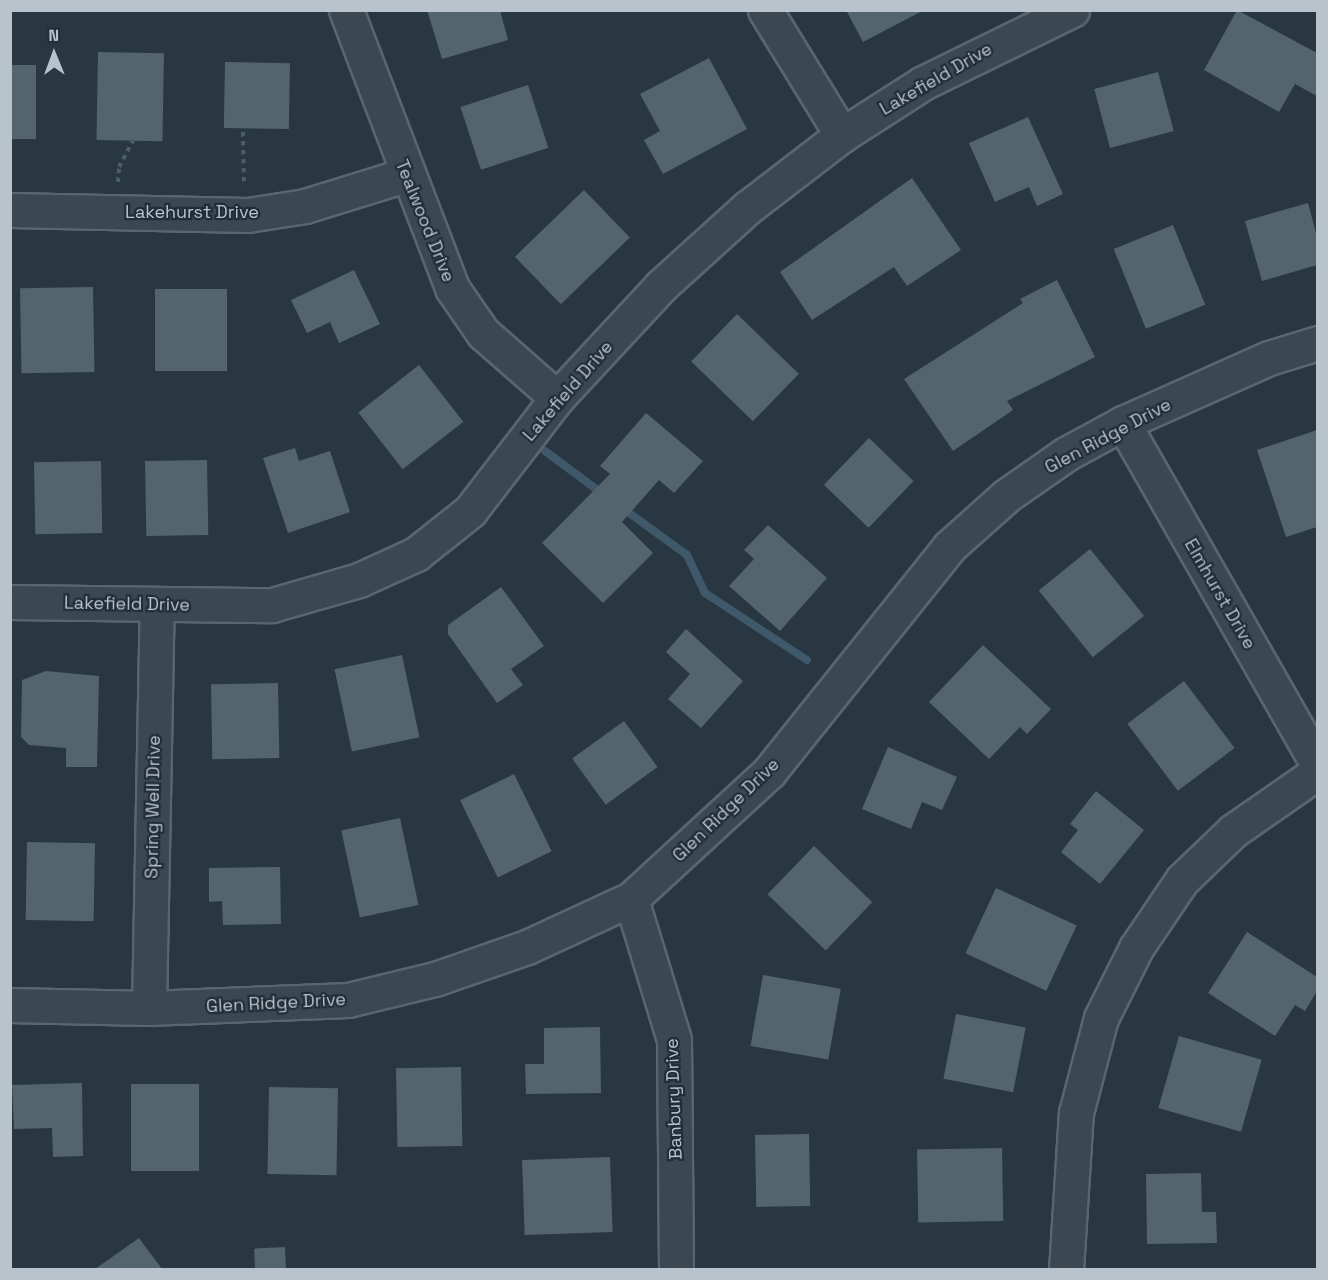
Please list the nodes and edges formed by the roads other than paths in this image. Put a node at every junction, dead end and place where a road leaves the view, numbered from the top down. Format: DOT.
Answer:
graph roads {
  1 [pos="346,10"];
  2 [pos="765,10"];
  3 [pos="1072,10"];
  4 [pos="842,135"];
  5 [pos="405,175"];
  6 [pos="10,210"];
  7 [pos="1317,344"];
  8 [pos="557,398"];
  9 [pos="1123,423"];
  10 [pos="10,602"];
  11 [pos="157,605"];
  12 [pos="1317,765"];
  13 [pos="1317,772"];
  14 [pos="631,899"];
  15 [pos="10,1005"];
  16 [pos="148,1008"];
  17 [pos="676,1269"];
  18 [pos="1066,1269"];
  1 -- 5 [label="street, Tealwood Drive"];
  2 -- 4 [label="street"];
  3 -- 4 [label="street, Lakefield Drive"];
  4 -- 8 [label="street, Lakefield Drive"];
  5 -- 6 [label="street, Lakehurst Drive"];
  5 -- 8 [label="street, Tealwood Drive"];
  7 -- 9 [label="street, Glen Ridge Drive"];
  8 -- 11 [label="street, Lakefield Drive"];
  9 -- 12 [label="street, Elmhurst Drive"];
  9 -- 14 [label="street, Glen Ridge Drive"];
  10 -- 11 [label="street, Lakefield Drive"];
  11 -- 16 [label="street, Spring Well Drive"];
  13 -- 18 [label="street"];
  14 -- 16 [label="street, Glen Ridge Drive"];
  14 -- 17 [label="street, Banbury Drive"];
  15 -- 16 [label="street, Glen Ridge Drive"];
}
